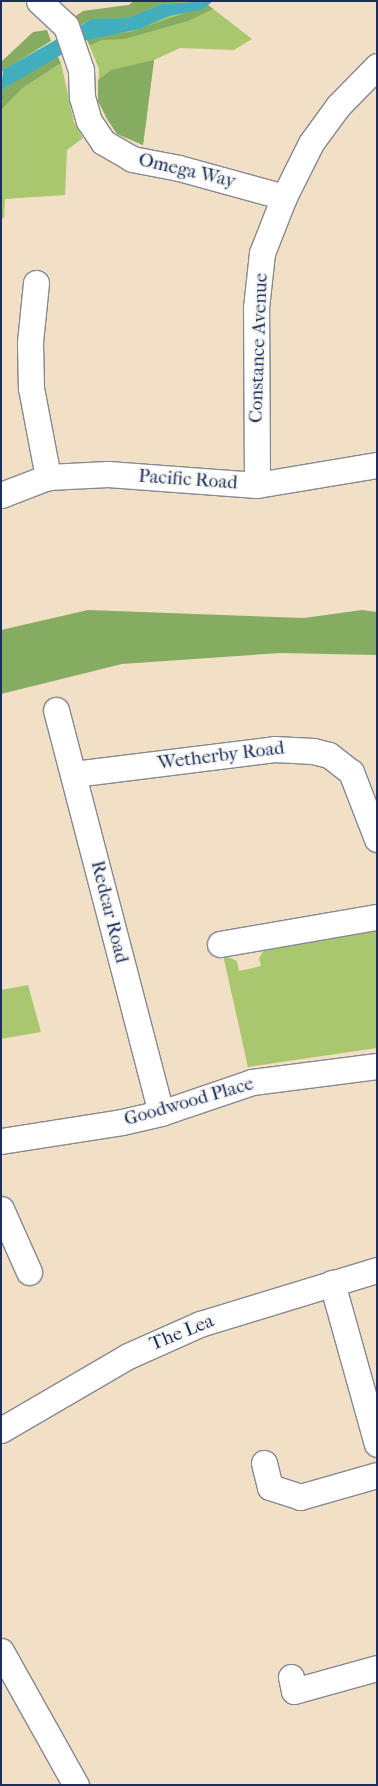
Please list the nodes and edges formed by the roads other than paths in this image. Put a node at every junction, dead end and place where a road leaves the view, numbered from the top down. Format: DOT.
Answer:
graph roads {
  1 [pos="39,1"];
  2 [pos="377,66"];
  3 [pos="284,197"];
  4 [pos="42,296"];
  5 [pos="377,465"];
  6 [pos="48,477"];
  7 [pos="257,485"];
  8 [pos="1,495"];
  9 [pos="56,710"];
  10 [pos="74,774"];
  11 [pos="377,839"];
  12 [pos="377,917"];
  13 [pos="234,946"];
  14 [pos="377,1066"];
  15 [pos="161,1113"];
  16 [pos="1,1141"];
  17 [pos="1,1208"];
  18 [pos="377,1270"];
  19 [pos="29,1272"];
  20 [pos="332,1283"];
  21 [pos="1,1430"];
  22 [pos="377,1444"];
  23 [pos="264,1463"];
  24 [pos="377,1475"];
  25 [pos="1,1651"];
  26 [pos="377,1668"];
  27 [pos="294,1690"];
  28 [pos="76,1785"];
  1 -- 3 [label="street, Omega Way"];
  2 -- 3 [label="street, Constance Avenue"];
  3 -- 7 [label="street, Constance Avenue"];
  4 -- 6 [label="street"];
  5 -- 7 [label="street, Pacific Road"];
  6 -- 7 [label="street, Pacific Road"];
  6 -- 8 [label="street, Pacific Road"];
  9 -- 10 [label="street, Redcar Road"];
  10 -- 11 [label="street, Wetherby Road"];
  10 -- 15 [label="street, Redcar Road"];
  12 -- 13 [label="street"];
  14 -- 15 [label="street, Goodwood Place"];
  15 -- 16 [label="street, Goodwood Place"];
  17 -- 19 [label="street"];
  18 -- 20 [label="street, The Lea"];
  20 -- 21 [label="street, The Lea"];
  20 -- 22 [label="street"];
  23 -- 24 [label="street"];
  25 -- 28 [label="street"];
  26 -- 27 [label="street"];
}
